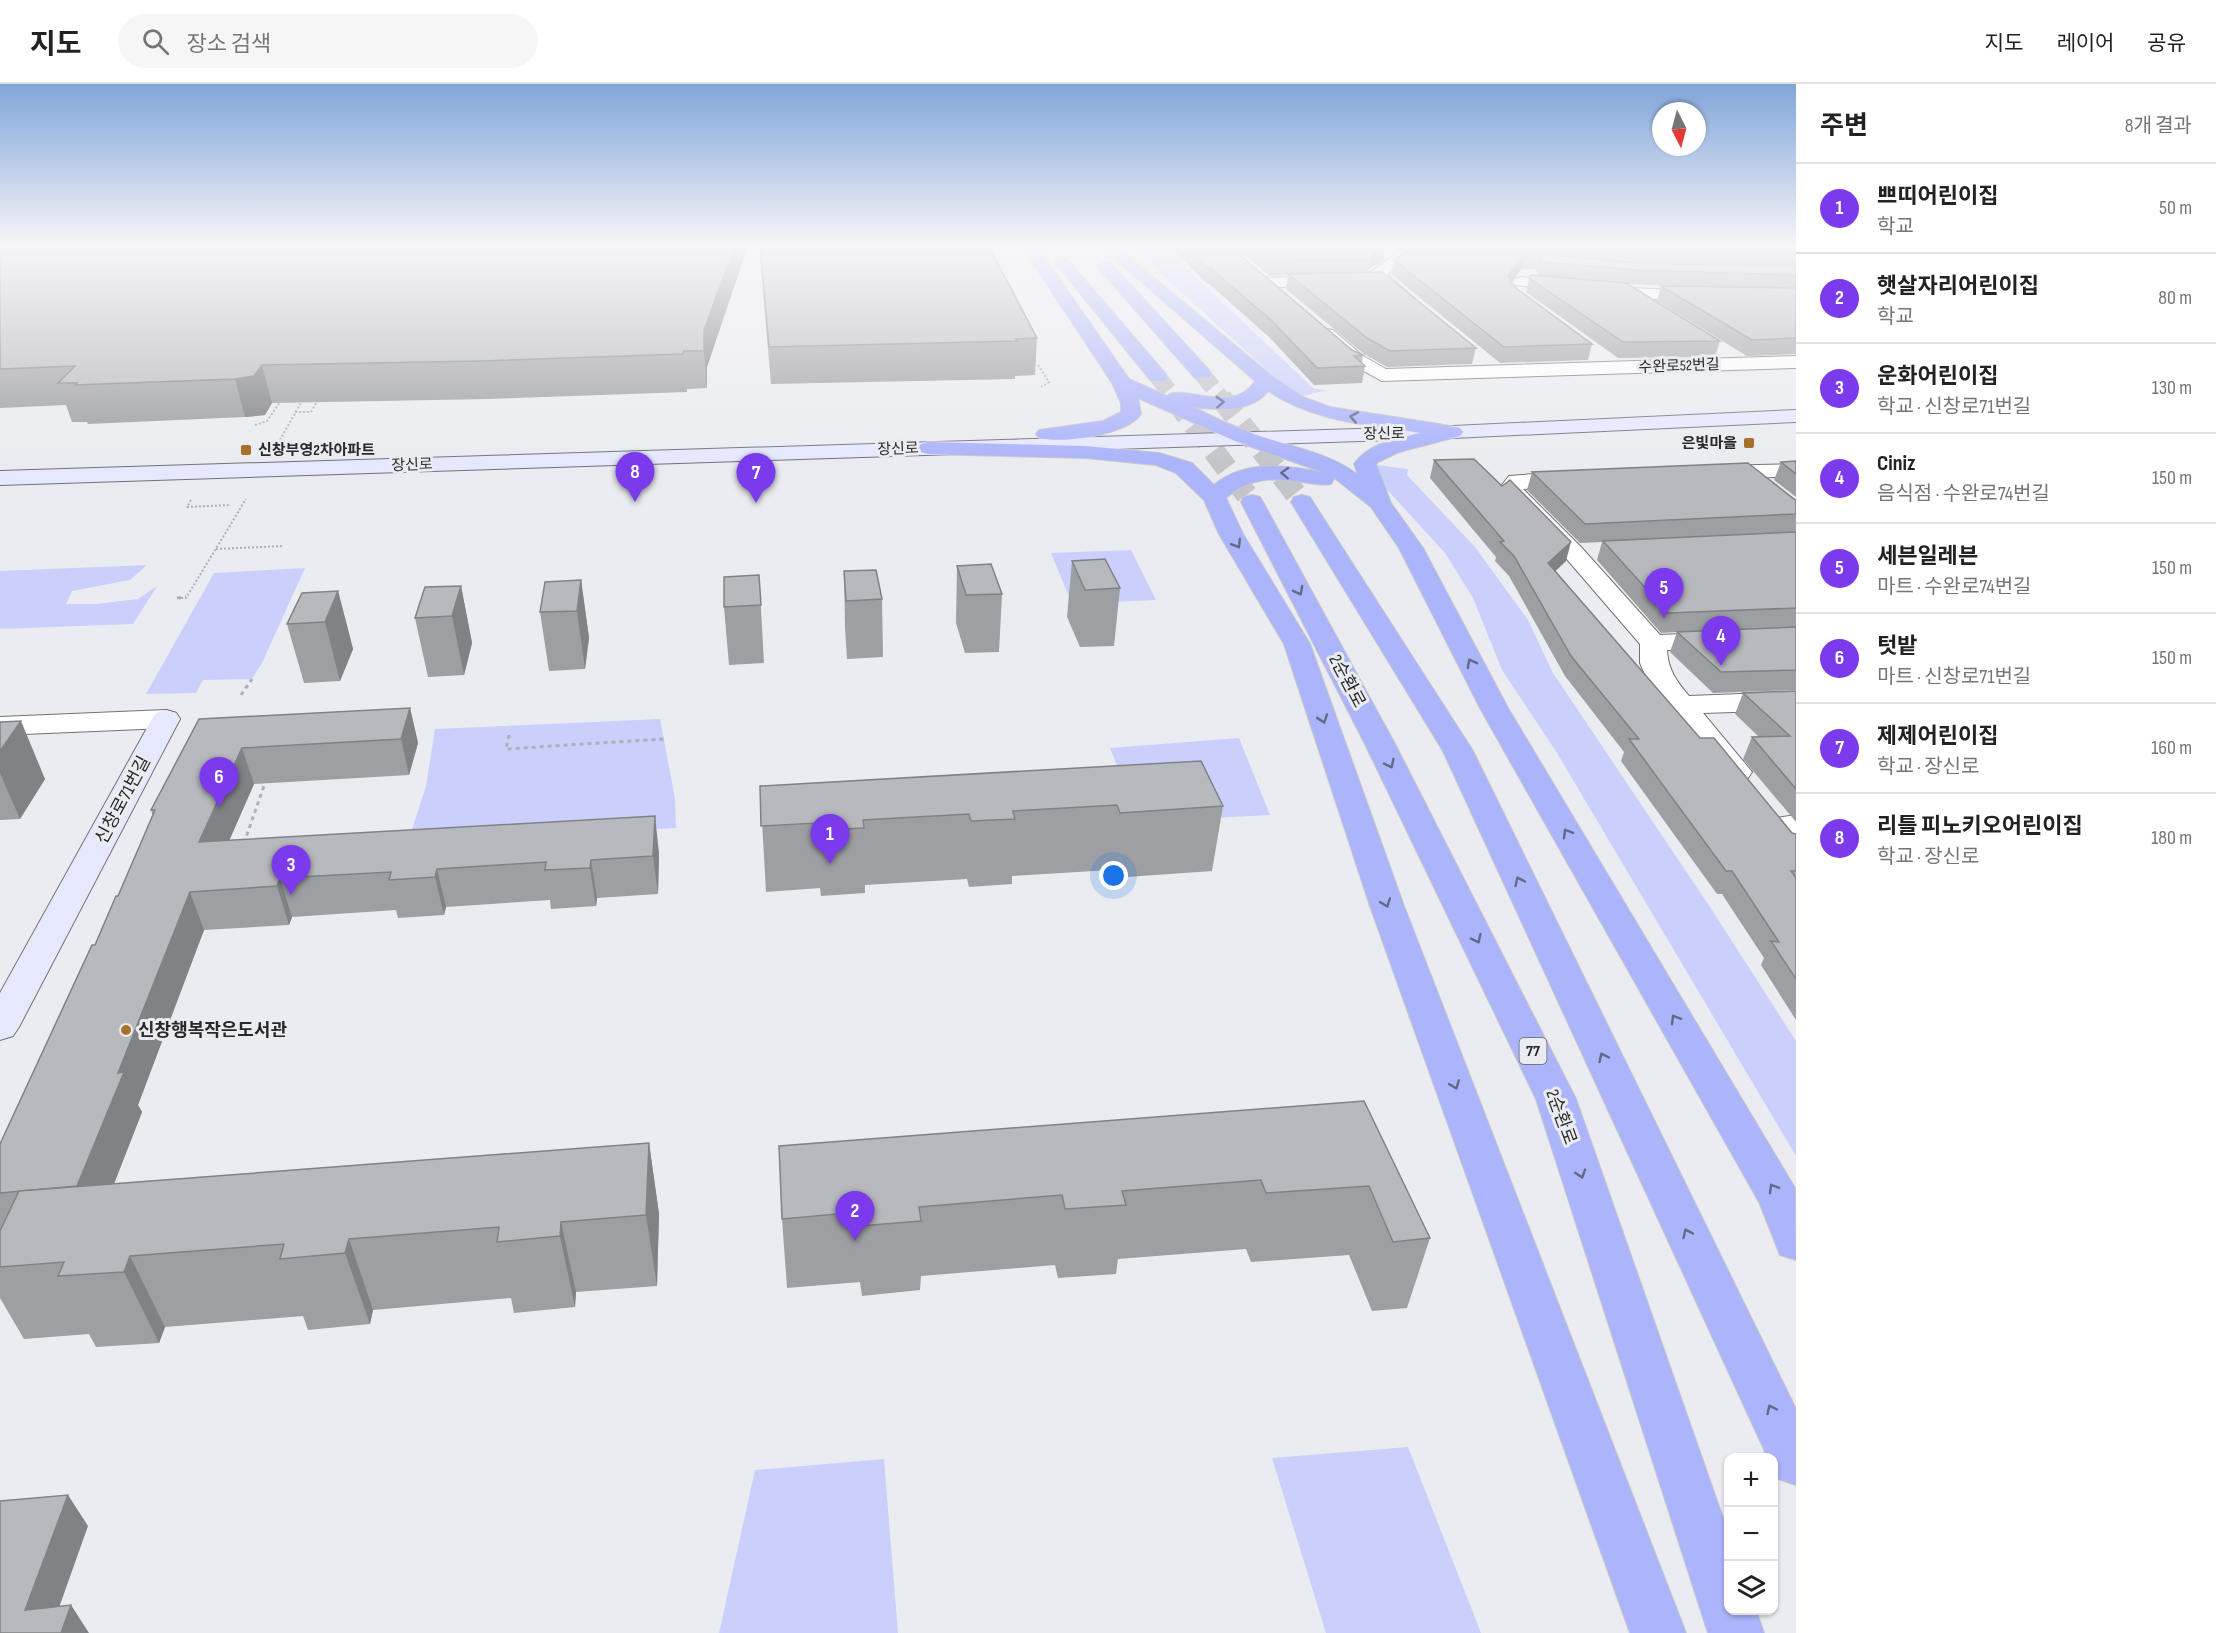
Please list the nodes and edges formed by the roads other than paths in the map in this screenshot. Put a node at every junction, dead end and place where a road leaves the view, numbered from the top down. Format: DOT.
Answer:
graph roads {
  1 [pos="1077,317"];
  2 [pos="1108,317"];
  3 [pos="1155,317"];
  4 [pos="1186,317"];
  5 [pos="1318,326"];
  6 [pos="1714,346"];
  7 [pos="1597,355"];
  8 [pos="1477,357"];
  9 [pos="1796,362"];
  10 [pos="1743,364"];
  11 [pos="1615,368"];
  12 [pos="1495,372"];
  13 [pos="1202,374"];
  14 [pos="1158,377"];
  15 [pos="1265,380"];
  16 [pos="1122,383"];
  17 [pos="1796,417"];
  18 [pos="1253,423"];
  19 [pos="1453,432"];
  20 [pos="928,448"];
  21 [pos="1796,470"];
  22 [pos="1747,472"];
  23 [pos="1689,474"];
  24 [pos="1597,477"];
  25 [pos="0,478"];
  26 [pos="1772,492"];
  27 [pos="1214,497"];
  28 [pos="1252,502"];
  29 [pos="1302,502"];
  30 [pos="1380,503"];
  31 [pos="1796,637"];
  32 [pos="1653,643"];
  33 [pos="1796,700"];
  34 [pos="1683,705"];
  35 [pos="166,719"];
  36 [pos="0,726"];
  37 [pos="1778,819"];
  38 [pos="0,1027"];
  39 [pos="1796,1242"];
  40 [pos="1796,1462"];
  41 [pos="1658,1633"];
  42 [pos="1736,1633"];
  1 -- 16 [label="highway"];
  2 -- 14 [label="highway"];
  3 -- 13 [label="highway"];
  4 -- 15 [label="highway"];
  5 -- 12 [label="street, 수완로52번길"];
  6 -- 10 [label="street, 수완로52번길"];
  7 -- 11 [label="street, 수완로52번길"];
  8 -- 12 [label="street"];
  9 -- 10 [label="street, 수완로52번길"];
  10 -- 11 [label="street, 수완로52번길"];
  11 -- 12 [label="street, 수완로52번길"];
  16 -- 15 [label="highway, one-way"];
  15 -- 18 [label="highway"];
  19 -- 15 [label="highway, one-way"];
  16 -- 18 [label="highway"];
  16 -- 20 [label="highway"];
  17 -- 19 [label="main road, 장신로"];
  18 -- 19 [label="main road, 장신로"];
  18 -- 20 [label="main road, 장신로"];
  18 -- 27 [label="highway"];
  18 -- 30 [label="highway"];
  19 -- 30 [label="highway"];
  20 -- 25 [label="main road, 장신로"];
  20 -- 27 [label="highway"];
  21 -- 22 [label="street"];
  22 -- 23 [label="street"];
  22 -- 26 [label="street"];
  24 -- 32 [label="street"];
  30 -- 27 [label="highway, one-way"];
  27 -- 41 [label="highway, one-way"];
  28 -- 42 [label="highway, 2순환로 / 77, one-way"];
  40 -- 29 [label="highway, one-way"];
  39 -- 30 [label="highway, one-way"];
  31 -- 32 [label="street"];
  32 -- 34 [label="street"];
  33 -- 34 [label="street"];
  34 -- 37 [label="street"];
  35 -- 36 [label="street, 신창로71번길"];
  35 -- 38 [label="main road, 신창로71번길"];
}
